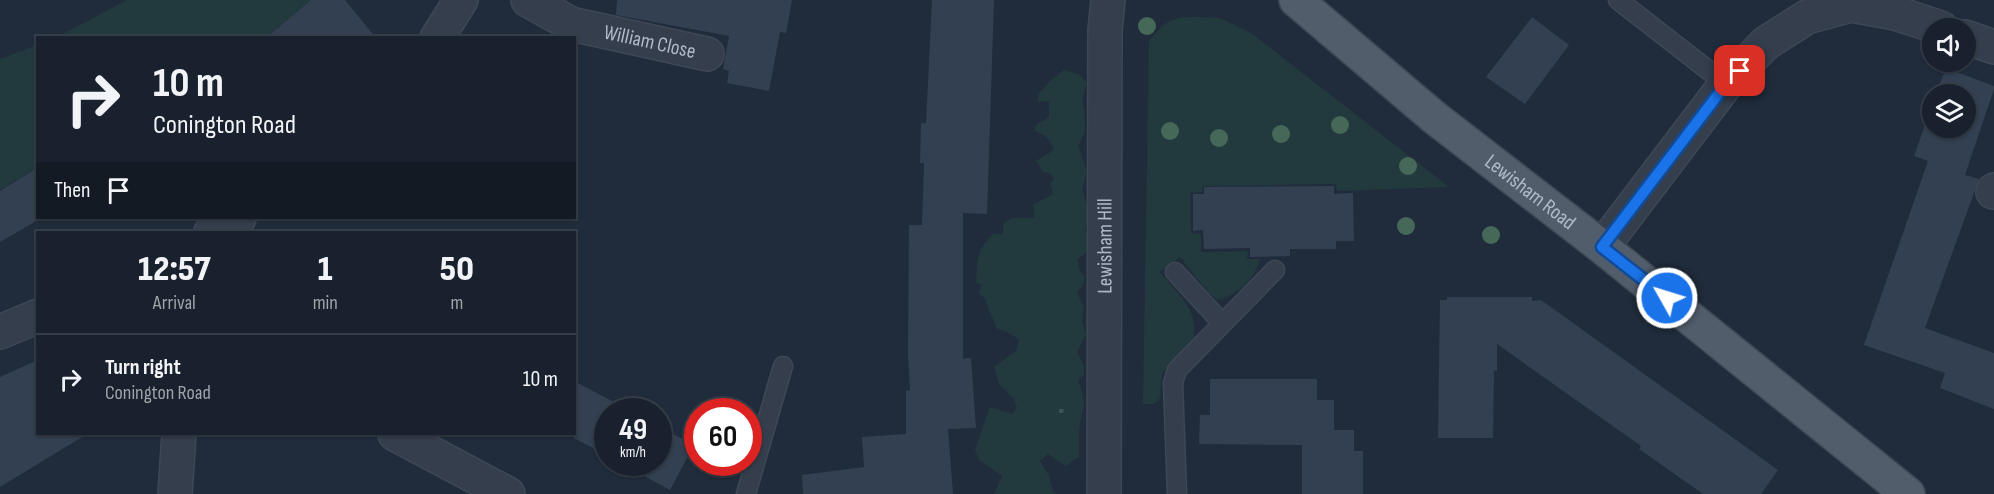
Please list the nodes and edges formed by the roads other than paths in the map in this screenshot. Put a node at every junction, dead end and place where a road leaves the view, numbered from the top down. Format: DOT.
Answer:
graph roads {
  1 [pos="461,0"];
  2 [pos="528,0"];
  3 [pos="1108,0"];
  4 [pos="1296,0"];
  5 [pos="1618,0"];
  6 [pos="1922,22"];
  7 [pos="438,36"];
  8 [pos="1976,41"];
  9 [pos="1994,47"];
  10 [pos="707,54"];
  11 [pos="1726,84"];
  12 [pos="237,219"];
  13 [pos="214,231"];
  14 [pos="1602,247"];
  15 [pos="1275,270"];
  16 [pos="1175,272"];
  17 [pos="36,317"];
  18 [pos="1222,323"];
  19 [pos="0,332"];
  20 [pos="783,366"];
  21 [pos="179,435"];
  22 [pos="397,435"];
  23 [pos="175,494"];
  24 [pos="508,494"];
  25 [pos="746,494"];
  26 [pos="1104,494"];
  27 [pos="1177,494"];
  28 [pos="1908,494"];
  1 -- 7 [label="street"];
  2 -- 10 [label="street, William Close"];
  3 -- 26 [label="street, Lewisham Hill"];
  4 -- 14 [label="main road, Lewisham Road"];
  5 -- 11 [label="lane"];
  6 -- 11 [label="street"];
  8 -- 9 [label="street"];
  11 -- 14 [label="street"];
  12 -- 13 [label="street"];
  14 -- 28 [label="main road, Lewisham Road"];
  15 -- 18 [label="lane"];
  16 -- 18 [label="lane"];
  17 -- 19 [label="street"];
  18 -- 27 [label="lane"];
  20 -- 25 [label="lane"];
  21 -- 23 [label="street"];
  22 -- 24 [label="street"];
}
